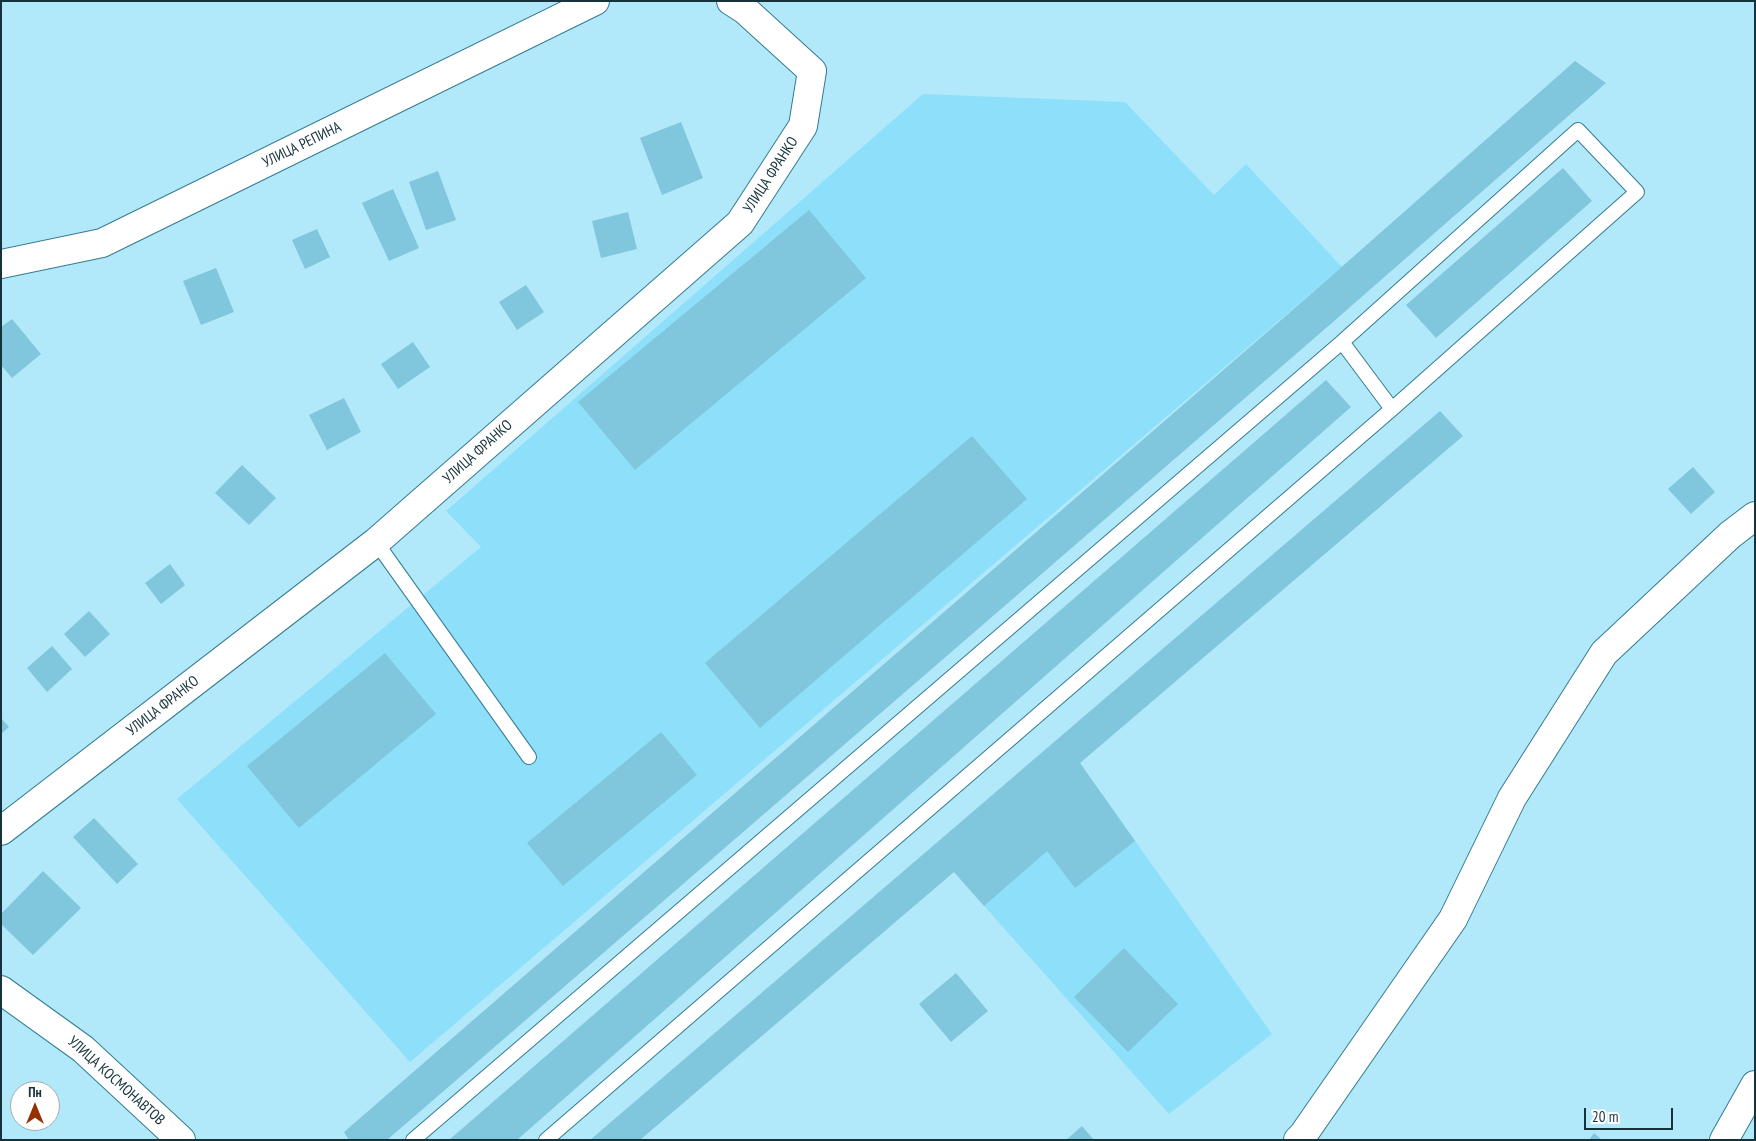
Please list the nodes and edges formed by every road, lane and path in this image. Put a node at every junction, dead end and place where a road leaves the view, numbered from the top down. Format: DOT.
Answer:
graph roads {
  1 [pos="595,1"];
  2 [pos="738,6"];
  3 [pos="1,264"];
  4 [pos="1342,342"];
  5 [pos="1392,409"];
  6 [pos="1755,516"];
  7 [pos="376,542"];
  8 [pos="529,757"];
  9 [pos="1,831"];
  10 [pos="1,990"];
  11 [pos="1755,1085"];
  12 [pos="181,1140"];
  13 [pos="413,1140"];
  14 [pos="546,1140"];
  15 [pos="1298,1140"];
  16 [pos="1724,1140"];
  1 -- 3 [label="street, УЛИЦА РЕПИНА"];
  2 -- 7 [label="street, УЛИЦА ФРАНКО"];
  4 -- 5 [label="lane"];
  4 -- 5 [label="lane"];
  4 -- 13 [label="lane"];
  5 -- 14 [label="lane"];
  6 -- 15 [label="street"];
  7 -- 8 [label="lane"];
  7 -- 9 [label="street, УЛИЦА ФРАНКО"];
  10 -- 12 [label="street, УЛИЦА КОСМОНАВТОВ"];
  11 -- 16 [label="street"];
}
